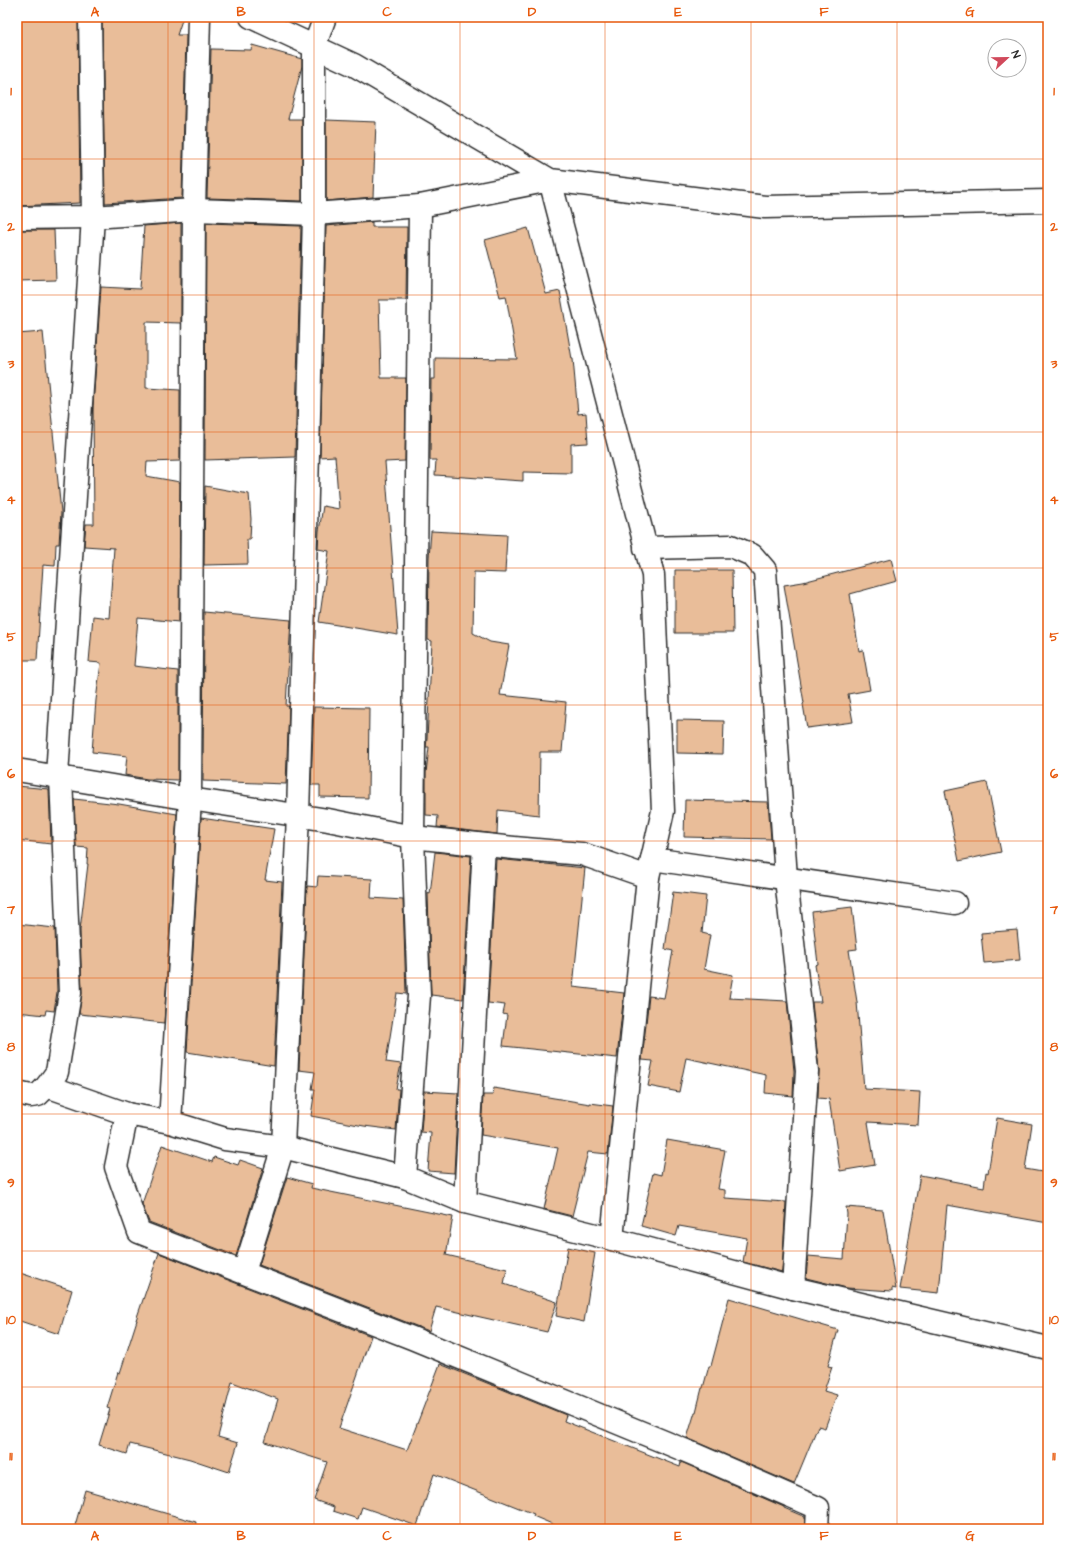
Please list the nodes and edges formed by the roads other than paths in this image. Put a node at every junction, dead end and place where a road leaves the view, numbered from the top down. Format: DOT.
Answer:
graph roads {
  1 [pos="90,17"];
  2 [pos="199,17"];
  3 [pos="251,17"];
  4 [pos="325,17"];
  5 [pos="314,47"];
  6 [pos="550,180"];
  7 [pos="1048,201"];
  8 [pos="420,206"];
  9 [pos="194,210"];
  10 [pos="314,214"];
  11 [pos="93,217"];
  12 [pos="17,218"];
  13 [pos="645,548"];
  14 [pos="17,770"];
  15 [pos="61,777"];
  16 [pos="190,799"];
  17 [pos="298,815"];
  18 [pos="413,837"];
  19 [pos="484,845"];
  20 [pos="650,868"];
  21 [pos="786,878"];
  22 [pos="955,903"];
  23 [pos="47,1086"];
  24 [pos="17,1093"];
  25 [pos="127,1114"];
  26 [pos="170,1122"];
  27 [pos="283,1147"];
  28 [pos="405,1177"];
  29 [pos="465,1202"];
  30 [pos="612,1239"];
  31 [pos="244,1272"];
  32 [pos="793,1288"];
  33 [pos="1048,1348"];
  34 [pos="816,1529"];
  1 -- 11 [label="street"];
  2 -- 9 [label="street"];
  3 -- 5 [label="street"];
  4 -- 5 [label="street"];
  5 -- 6 [label="street"];
  5 -- 10 [label="street"];
  6 -- 7 [label="street"];
  6 -- 8 [label="street"];
  6 -- 13 [label="street"];
  8 -- 10 [label="street"];
  8 -- 18 [label="street"];
  9 -- 10 [label="street"];
  9 -- 11 [label="street"];
  9 -- 16 [label="street"];
  10 -- 17 [label="street"];
  11 -- 12 [label="street"];
  11 -- 15 [label="street"];
  13 -- 20 [label="street"];
  13 -- 21 [label="street"];
  14 -- 15 [label="street"];
  15 -- 16 [label="street"];
  15 -- 23 [label="street"];
  16 -- 17 [label="street"];
  16 -- 26 [label="street"];
  17 -- 18 [label="street"];
  17 -- 27 [label="street"];
  18 -- 19 [label="street"];
  18 -- 28 [label="street"];
  19 -- 20 [label="street"];
  19 -- 29 [label="street"];
  20 -- 21 [label="street"];
  20 -- 30 [label="street"];
  21 -- 22 [label="street"];
  21 -- 32 [label="street"];
  23 -- 24 [label="street"];
  23 -- 25 [label="street"];
  25 -- 26 [label="street"];
  25 -- 31 [label="street"];
  26 -- 27 [label="street"];
  27 -- 28 [label="street"];
  27 -- 31 [label="street"];
  28 -- 29 [label="street"];
  29 -- 30 [label="street"];
  30 -- 32 [label="street"];
  31 -- 34 [label="street"];
  32 -- 33 [label="street"];
}
